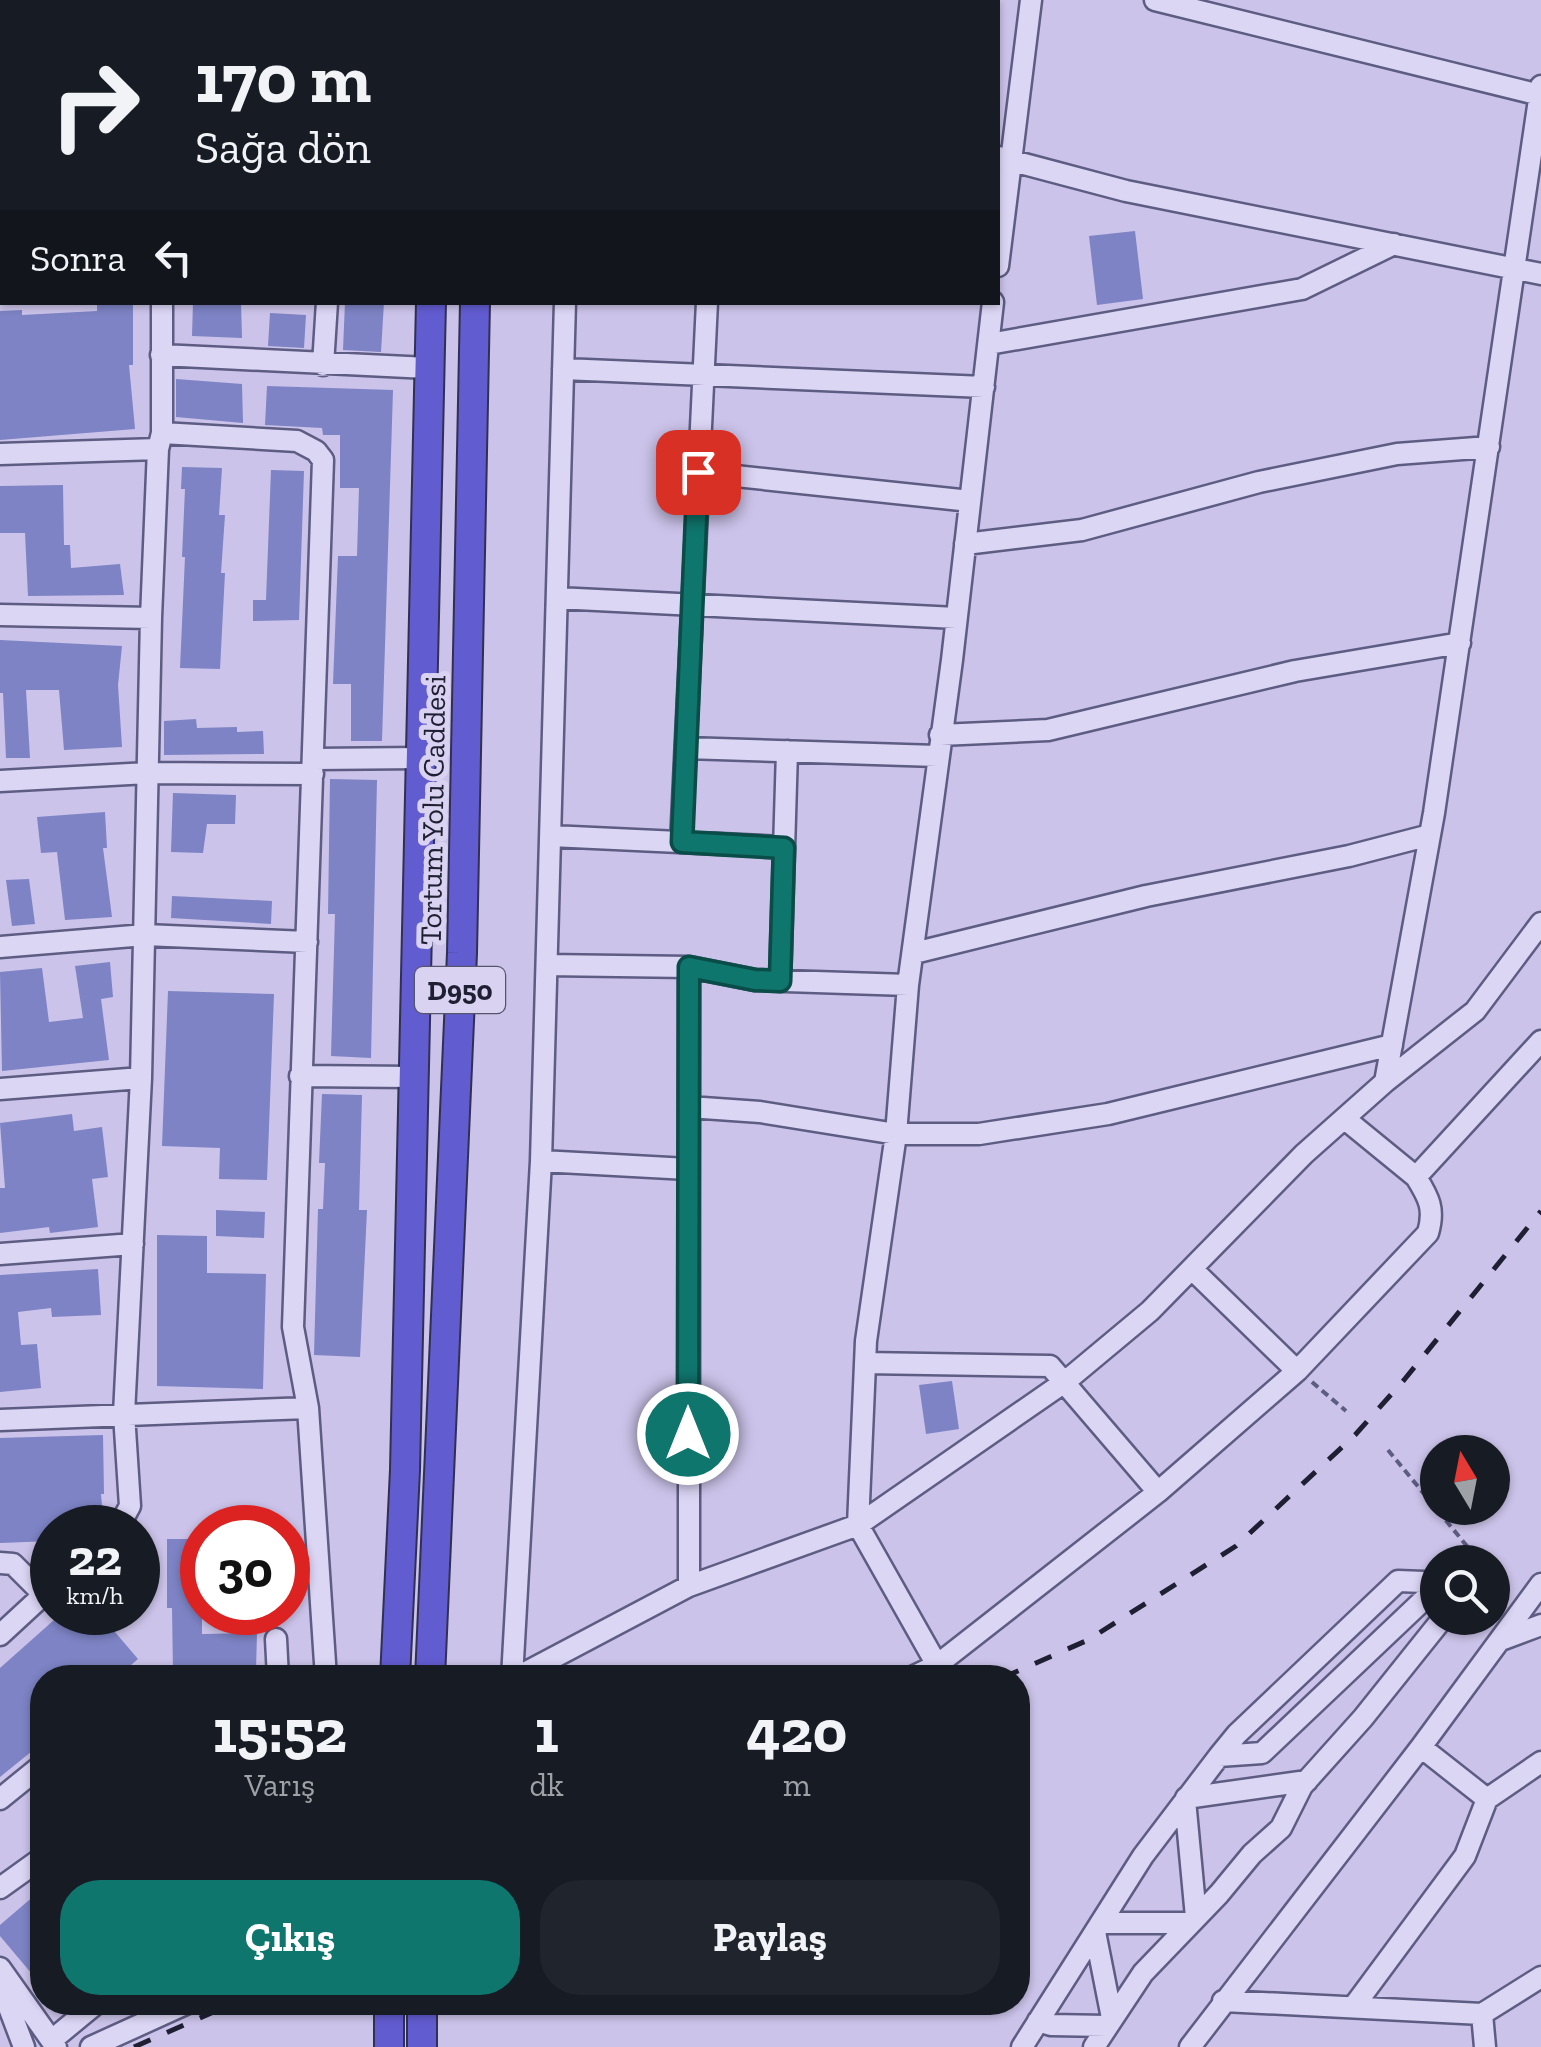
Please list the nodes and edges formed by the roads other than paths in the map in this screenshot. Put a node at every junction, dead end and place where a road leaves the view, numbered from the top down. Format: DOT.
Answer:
graph roads {
  1 [pos="1031,0"];
  2 [pos="1156,0"];
  3 [pos="1541,86"];
  4 [pos="1540,95"];
  5 [pos="1004,159"];
  6 [pos="1000,230"];
  7 [pos="1394,244"];
  8 [pos="1515,267"];
  9 [pos="1541,274"];
  10 [pos="162,305"];
  11 [pos="326,305"];
  12 [pos="431,305"];
  13 [pos="476,305"];
  14 [pos="564,305"];
  15 [pos="706,305"];
  16 [pos="993,305"];
  17 [pos="988,344"];
  18 [pos="161,355"];
  19 [pos="323,365"];
  20 [pos="428,368"];
  21 [pos="563,369"];
  22 [pos="703,375"];
  23 [pos="984,387"];
  24 [pos="160,441"];
  25 [pos="1490,447"];
  26 [pos="0,454"];
  27 [pos="698,472"];
  28 [pos="970,501"];
  29 [pos="965,544"];
  30 [pos="557,598"];
  31 [pos="692,602"];
  32 [pos="0,614"];
  33 [pos="151,618"];
  34 [pos="956,618"];
  35 [pos="1460,643"];
  36 [pos="939,745"];
  37 [pos="686,748"];
  38 [pos="788,751"];
  39 [pos="420,758"];
  40 [pos="313,766"];
  41 [pos="148,773"];
  42 [pos="0,780"];
  43 [pos="1430,835"];
  44 [pos="551,836"];
  45 [pos="682,842"];
  46 [pos="784,848"];
  47 [pos="1541,922"];
  48 [pos="145,934"];
  49 [pos="307,942"];
  50 [pos="0,947"];
  51 [pos="914,953"];
  52 [pos="547,965"];
  53 [pos="689,967"];
  54 [pos="780,981"];
  55 [pos="908,985"];
  56 [pos="1541,1041"];
  57 [pos="1392,1045"];
  58 [pos="300,1076"];
  59 [pos="413,1077"];
  60 [pos="140,1078"];
  61 [pos="1385,1082"];
  62 [pos="0,1090"];
  63 [pos="688,1108"];
  64 [pos="1344,1119"];
  65 [pos="896,1134"];
  66 [pos="541,1161"];
  67 [pos="688,1169"];
  68 [pos="1416,1177"];
  69 [pos="133,1244"];
  70 [pos="0,1254"];
  71 [pos="1192,1269"];
  72 [pos="865,1363"];
  73 [pos="1298,1370"];
  74 [pos="1066,1381"];
  75 [pos="308,1408"];
  76 [pos="124,1414"];
  77 [pos="0,1420"];
  78 [pos="1158,1492"];
  79 [pos="130,1505"];
  80 [pos="858,1525"];
  81 [pos="0,1563"];
  82 [pos="30,1577"];
  83 [pos="1420,1581"];
  84 [pos="1541,1584"];
  85 [pos="689,1586"];
  86 [pos="1420,1605"];
  87 [pos="30,1607"];
  88 [pos="1541,1625"];
  89 [pos="0,1634"];
  90 [pos="1429,1635"];
  91 [pos="276,1638"];
  92 [pos="1501,1640"];
  93 [pos="277,1665"];
  94 [pos="325,1665"];
  95 [pos="396,1665"];
  96 [pos="431,1665"];
  97 [pos="514,1665"];
  98 [pos="538,1665"];
  99 [pos="936,1665"];
  100 [pos="938,1665"];
  101 [pos="1421,1747"];
  102 [pos="1220,1756"];
  103 [pos="1541,1762"];
  104 [pos="30,1775"];
  105 [pos="1307,1781"];
  106 [pos="0,1799"];
  107 [pos="1185,1799"];
  108 [pos="1487,1799"];
  109 [pos="30,1867"];
  110 [pos="0,1888"];
  111 [pos="1194,1920"];
  112 [pos="1098,1928"];
  113 [pos="0,1968"];
  114 [pos="1541,1977"];
  115 [pos="0,1984"];
  116 [pos="1223,2001"];
  117 [pos="1354,2006"];
  118 [pos="30,2010"];
  119 [pos="1482,2014"];
  120 [pos="34,2015"];
  121 [pos="84,2015"];
  122 [pos="161,2015"];
  123 [pos="390,2015"];
  124 [pos="422,2015"];
  125 [pos="1109,2022"];
  126 [pos="1044,2023"];
  127 [pos="54,2043"];
  128 [pos="389,2043"];
  129 [pos="24,2047"];
  130 [pos="91,2047"];
  131 [pos="422,2047"];
  132 [pos="1022,2047"];
  133 [pos="1049,2047"];
  134 [pos="1094,2047"];
  135 [pos="1190,2047"];
  136 [pos="1485,2047"];
  1 -- 5 [label="street"];
  2 -- 4 [label="street"];
  3 -- 4 [label="street"];
  4 -- 8 [label="street"];
  5 -- 6 [label="street"];
  5 -- 7 [label="street"];
  7 -- 8 [label="street"];
  7 -- 17 [label="street"];
  8 -- 9 [label="street"];
  8 -- 25 [label="street"];
  10 -- 18 [label="street"];
  11 -- 19 [label="street"];
  12 -- 20 [label="highway, Tortum Yolu Caddesi / D950"];
  13 -- 96 [label="highway, Tortum Yolu Caddesi / D950"];
  14 -- 21 [label="street"];
  15 -- 22 [label="street"];
  16 -- 17 [label="street"];
  17 -- 23 [label="street"];
  18 -- 19 [label="street"];
  18 -- 24 [label="street"];
  19 -- 20 [label="street"];
  20 -- 39 [label="highway, Tortum Yolu Caddesi / D950"];
  21 -- 22 [label="street"];
  21 -- 30 [label="street"];
  22 -- 23 [label="street"];
  22 -- 27 [label="street"];
  23 -- 28 [label="street"];
  24 -- 26 [label="street"];
  24 -- 33 [label="street"];
  24 -- 40 [label="street"];
  25 -- 29 [label="street"];
  25 -- 35 [label="street"];
  27 -- 28 [label="street"];
  27 -- 31 [label="street"];
  28 -- 29 [label="street"];
  29 -- 34 [label="street"];
  30 -- 31 [label="street"];
  30 -- 44 [label="street"];
  31 -- 34 [label="street"];
  31 -- 37 [label="street"];
  32 -- 33 [label="street"];
  33 -- 41 [label="street"];
  34 -- 36 [label="street"];
  35 -- 36 [label="street"];
  35 -- 43 [label="street"];
  36 -- 38 [label="street"];
  36 -- 51 [label="street"];
  37 -- 38 [label="street"];
  37 -- 45 [label="street"];
  38 -- 46 [label="street"];
  39 -- 40 [label="street"];
  39 -- 59 [label="highway, Tortum Yolu Caddesi / D950"];
  40 -- 41 [label="street"];
  40 -- 49 [label="street"];
  41 -- 42 [label="street"];
  41 -- 48 [label="street"];
  43 -- 51 [label="street"];
  43 -- 57 [label="street"];
  44 -- 45 [label="street"];
  44 -- 52 [label="street"];
  45 -- 46 [label="street"];
  46 -- 54 [label="street"];
  47 -- 61 [label="street"];
  48 -- 49 [label="street"];
  48 -- 50 [label="street"];
  48 -- 60 [label="street"];
  49 -- 58 [label="street"];
  51 -- 55 [label="street"];
  52 -- 53 [label="street"];
  52 -- 66 [label="street"];
  53 -- 54 [label="street"];
  53 -- 63 [label="street"];
  54 -- 55 [label="street"];
  55 -- 65 [label="street"];
  56 -- 68 [label="street"];
  57 -- 61 [label="street"];
  57 -- 65 [label="street"];
  58 -- 59 [label="street"];
  58 -- 75 [label="street"];
  59 -- 95 [label="highway, Tortum Yolu Caddesi / D950"];
  60 -- 62 [label="street"];
  60 -- 69 [label="street"];
  61 -- 64 [label="street"];
  63 -- 65 [label="street"];
  63 -- 67 [label="street"];
  64 -- 68 [label="street"];
  64 -- 71 [label="street"];
  65 -- 72 [label="street"];
  66 -- 67 [label="street"];
  66 -- 97 [label="street"];
  67 -- 85 [label="street"];
  68 -- 73 [label="street"];
  69 -- 70 [label="street"];
  69 -- 76 [label="street"];
  71 -- 73 [label="street"];
  71 -- 74 [label="street"];
  72 -- 74 [label="street"];
  72 -- 80 [label="street"];
  73 -- 78 [label="street"];
  74 -- 78 [label="street"];
  74 -- 80 [label="street"];
  75 -- 76 [label="street"];
  75 -- 94 [label="street"];
  76 -- 77 [label="street"];
  76 -- 79 [label="street"];
  78 -- 100 [label="street"];
  80 -- 85 [label="street"];
  80 -- 99 [label="street"];
  81 -- 82 [label="street"];
  83 -- 102 [label="street"];
  84 -- 92 [label="street"];
  85 -- 98 [label="street"];
  86 -- 102 [label="street"];
  87 -- 89 [label="street"];
  88 -- 92 [label="street"];
  90 -- 105 [label="street"];
  91 -- 93 [label="street"];
  92 -- 101 [label="street"];
  101 -- 108 [label="street"];
  101 -- 116 [label="street"];
  102 -- 107 [label="street"];
  103 -- 108 [label="street"];
  104 -- 106 [label="street"];
  105 -- 107 [label="street"];
  105 -- 111 [label="street"];
  107 -- 111 [label="street"];
  107 -- 112 [label="street"];
  108 -- 117 [label="street"];
  109 -- 110 [label="street"];
  111 -- 112 [label="street"];
  111 -- 125 [label="street"];
  112 -- 125 [label="street"];
  112 -- 126 [label="street"];
  113 -- 118 [label="street"];
  114 -- 119 [label="street"];
  115 -- 129 [label="street"];
  116 -- 117 [label="street"];
  116 -- 135 [label="street"];
  117 -- 119 [label="street"];
  119 -- 136 [label="street"];
  120 -- 127 [label="street"];
  121 -- 127 [label="street"];
  122 -- 130 [label="street"];
  123 -- 128 [label="highway"];
  124 -- 131 [label="highway"];
  125 -- 126 [label="street"];
  125 -- 134 [label="street"];
  126 -- 132 [label="street"];
  126 -- 133 [label="street"];
}
